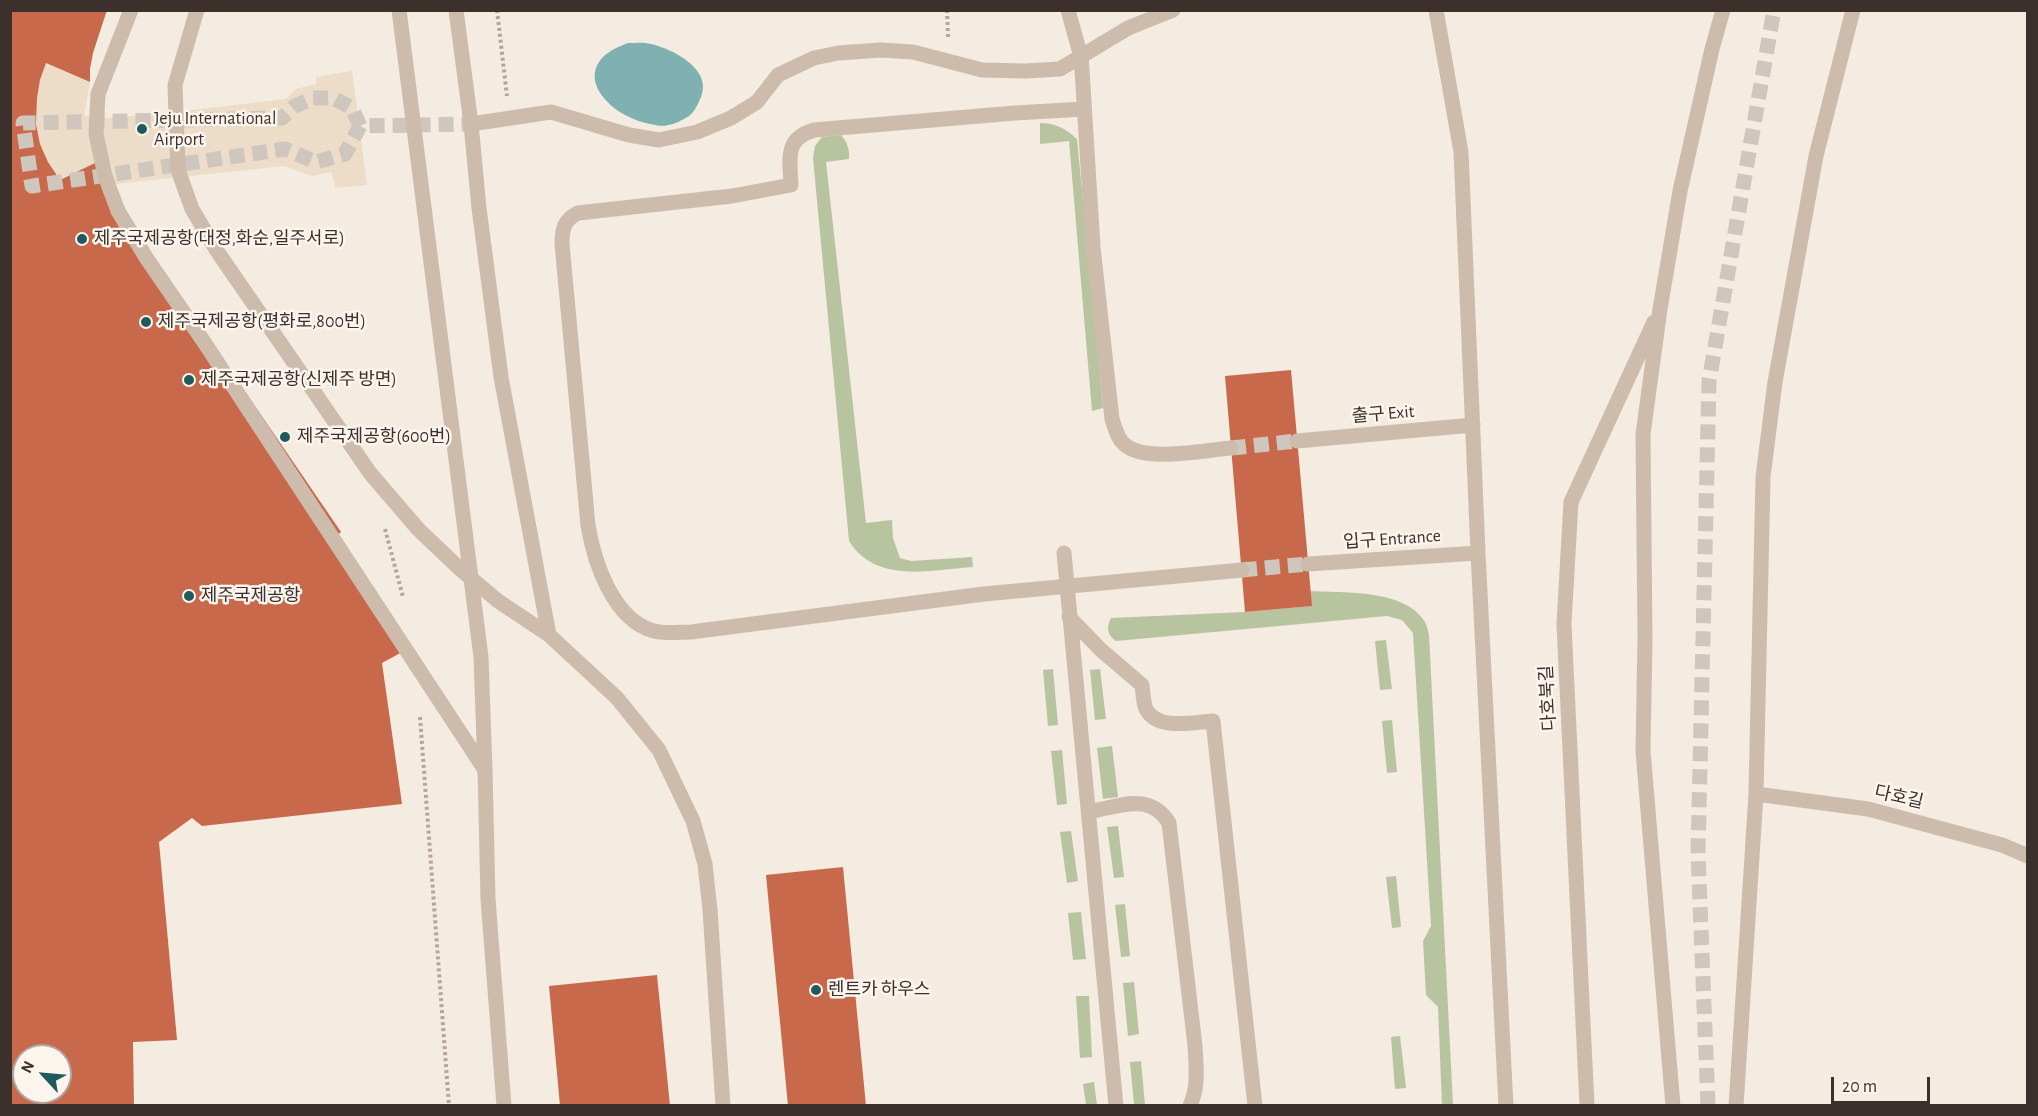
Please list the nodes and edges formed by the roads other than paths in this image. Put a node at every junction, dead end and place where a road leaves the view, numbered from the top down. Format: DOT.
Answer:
graph roads {
  1 [pos="131,10"];
  2 [pos="197,10"];
  3 [pos="399,10"];
  4 [pos="456,10"];
  5 [pos="1068,10"];
  6 [pos="1173,10"];
  7 [pos="1436,10"];
  8 [pos="1723,10"];
  9 [pos="1853,10"];
  10 [pos="1081,57"];
  11 [pos="1084,109"];
  12 [pos="471,124"];
  13 [pos="1660,309"];
  14 [pos="1473,425"];
  15 [pos="1297,441"];
  16 [pos="1231,448"];
  17 [pos="1064,553"];
  18 [pos="1478,553"];
  19 [pos="1308,564"];
  20 [pos="1242,570"];
  21 [pos="1066,586"];
  22 [pos="1069,617"];
  23 [pos="549,635"];
  24 [pos="485,770"];
  25 [pos="1756,794"];
  26 [pos="1089,812"];
  27 [pos="2028,856"];
  28 [pos="504,1106"];
  29 [pos="723,1106"];
  30 [pos="1116,1106"];
  31 [pos="1190,1106"];
  32 [pos="1255,1106"];
  33 [pos="1506,1106"];
  34 [pos="1587,1106"];
  35 [pos="1673,1106"];
  36 [pos="1736,1106"];
  1 -- 24 [label="street, bridge"];
  2 -- 23 [label="street"];
  3 -- 24 [label="street, bridge"];
  4 -- 12 [label="street"];
  5 -- 10 [label="street"];
  6 -- 10 [label="street"];
  7 -- 14 [label="street"];
  8 -- 13 [label="street"];
  9 -- 25 [label="street"];
  10 -- 11 [label="street"];
  10 -- 12 [label="street"];
  11 -- 16 [label="street"];
  11 -- 21 [label="street"];
  12 -- 23 [label="street"];
  13 -- 34 [label="street, 다호북길"];
  13 -- 35 [label="street"];
  14 -- 15 [label="street, 출구 Exit"];
  14 -- 18 [label="street"];
  17 -- 21 [label="street"];
  18 -- 19 [label="street, 입구 Entrance"];
  18 -- 33 [label="street"];
  20 -- 21 [label="street"];
  21 -- 22 [label="street"];
  22 -- 26 [label="street"];
  22 -- 32 [label="street"];
  23 -- 29 [label="street"];
  24 -- 28 [label="street"];
  25 -- 27 [label="street, 다호길"];
  25 -- 36 [label="street"];
  26 -- 30 [label="street"];
  26 -- 31 [label="street"];
}
